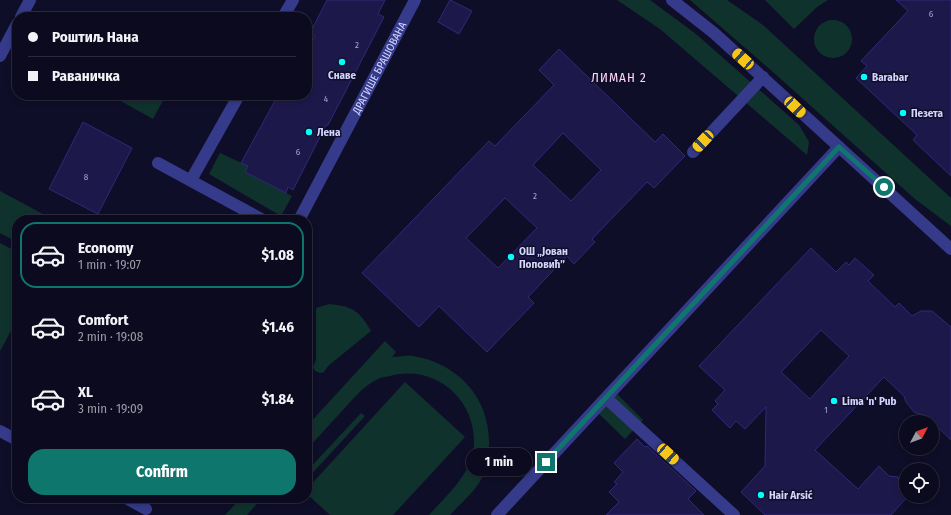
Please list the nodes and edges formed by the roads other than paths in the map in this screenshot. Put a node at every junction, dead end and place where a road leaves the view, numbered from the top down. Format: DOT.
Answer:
graph roads {
  1 [pos="30,0"];
  2 [pos="293,0"];
  3 [pos="415,0"];
  4 [pos="672,0"];
  5 [pos="24,12"];
  6 [pos="286,12"];
  7 [pos="12,33"];
  8 [pos="0,56"];
  9 [pos="763,77"];
  10 [pos="236,100"];
  11 [pos="839,147"];
  12 [pos="693,152"];
  13 [pos="158,163"];
  14 [pos="191,180"];
  15 [pos="254,215"];
  16 [pos="302,215"];
  17 [pos="951,249"];
  18 [pos="606,398"];
  19 [pos="0,431"];
  20 [pos="12,437"];
  21 [pos="138,503"];
  22 [pos="147,507"];
  23 [pos="497,515"];
  24 [pos="734,515"];
  1 -- 5 [label="street"];
  2 -- 6 [label="street"];
  3 -- 16 [label="street, ДРАГИШЕ БРАШОВАНА"];
  4 -- 9 [label="street"];
  7 -- 8 [label="street"];
  9 -- 11 [label="street"];
  9 -- 12 [label="street"];
  10 -- 14 [label="street"];
  11 -- 17 [label="street"];
  11 -- 18 [label="street"];
  13 -- 14 [label="street"];
  14 -- 15 [label="street"];
  18 -- 23 [label="street"];
  18 -- 24 [label="street"];
  19 -- 20 [label="street"];
  21 -- 22 [label="street"];
}
